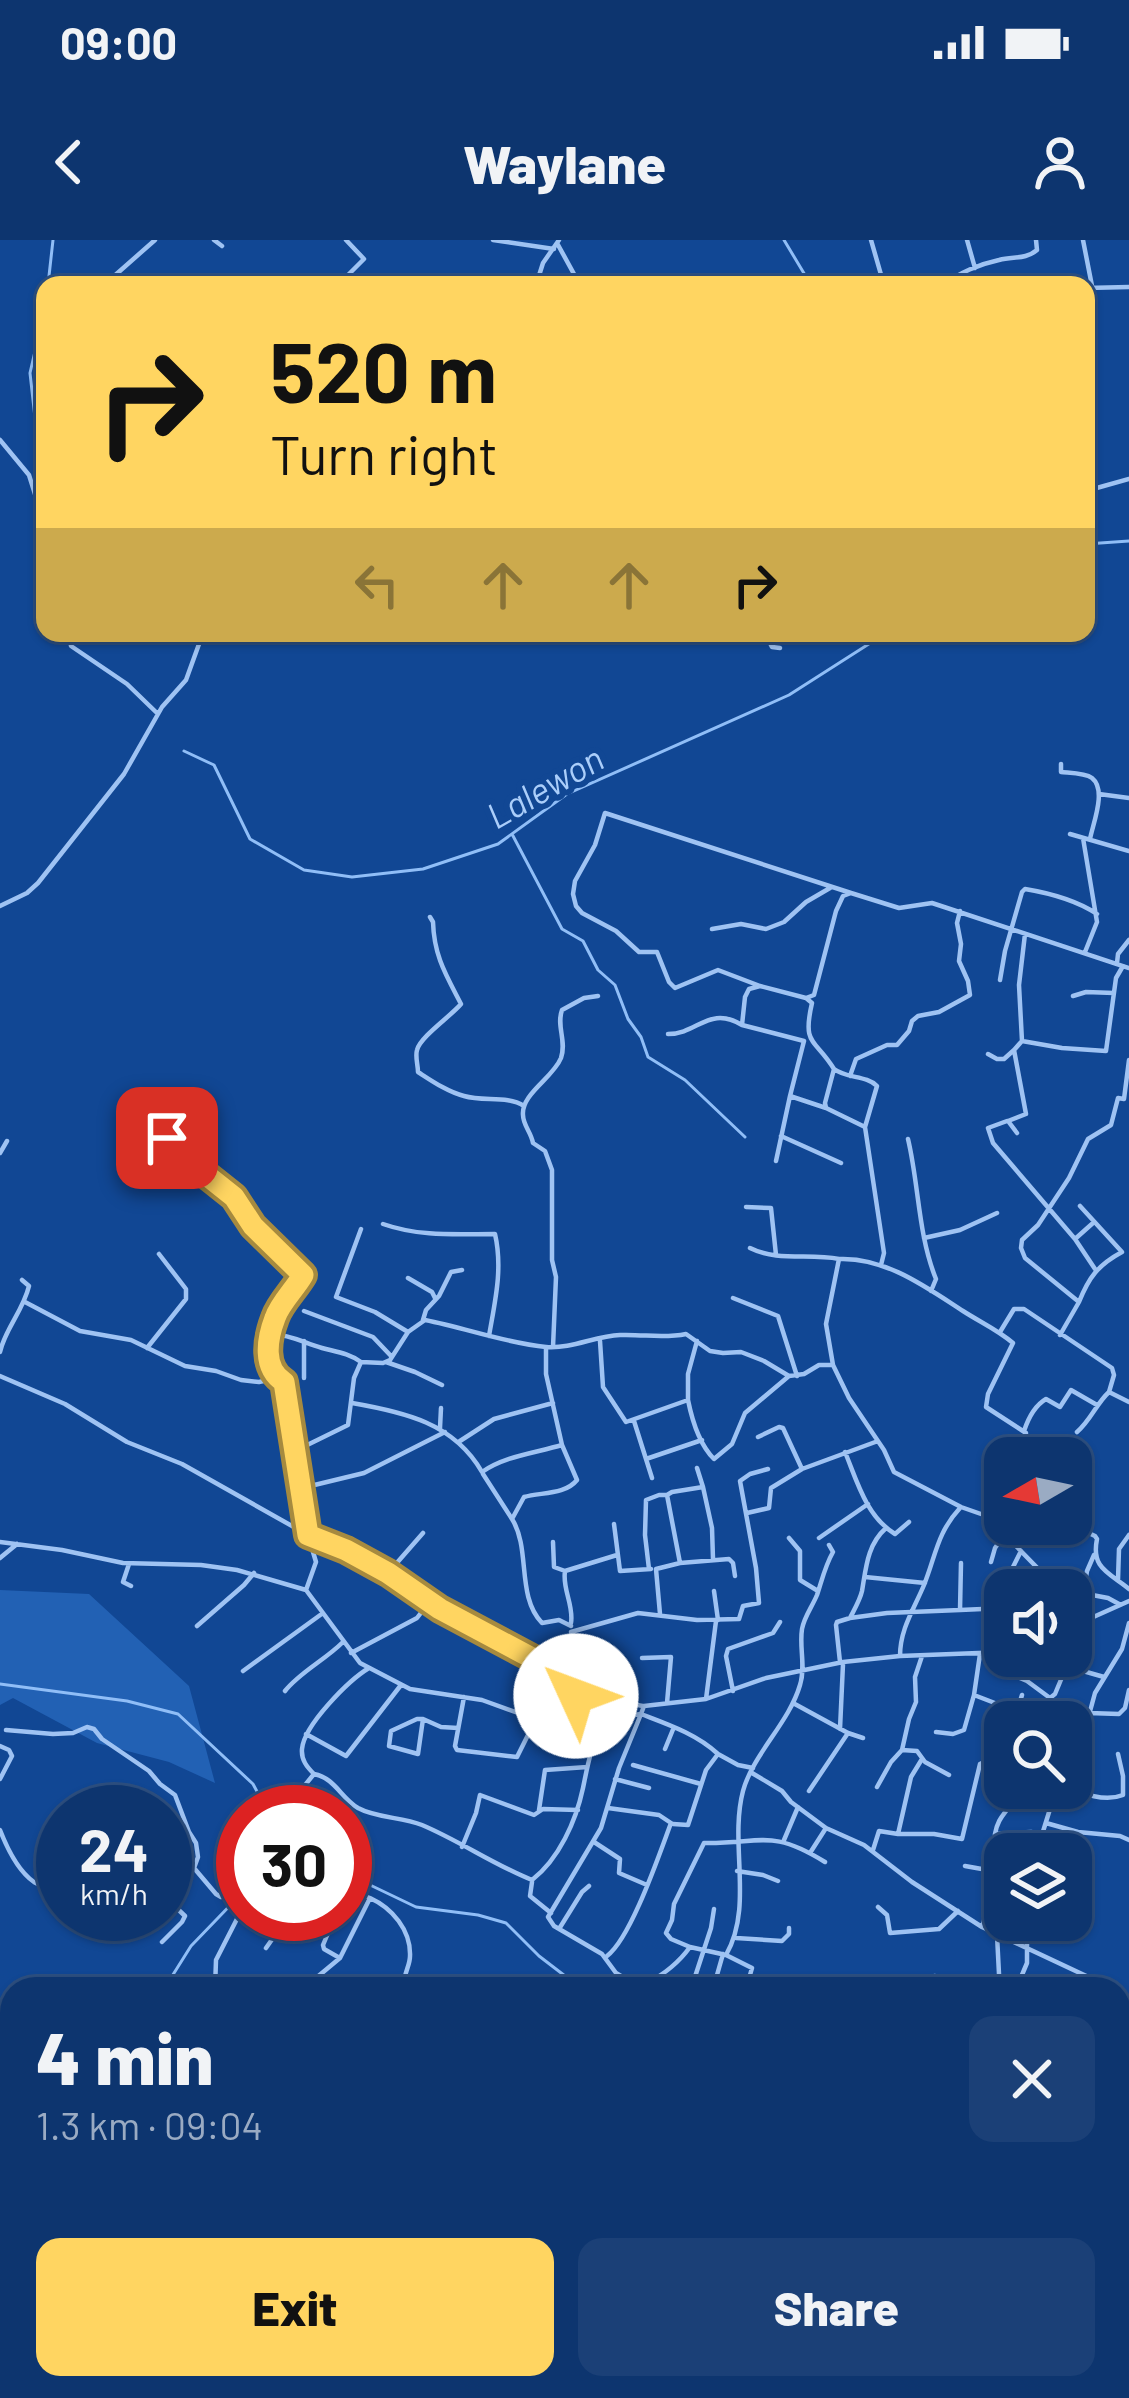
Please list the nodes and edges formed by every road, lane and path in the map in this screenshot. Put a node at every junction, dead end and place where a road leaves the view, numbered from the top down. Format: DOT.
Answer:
graph roads {
  1 [pos="153,240"];
  2 [pos="214,240"];
  3 [pos="346,240"];
  4 [pos="493,240"];
  5 [pos="871,240"];
  6 [pos="967,240"];
  7 [pos="1036,240"];
  8 [pos="1083,240"];
  9 [pos="557,244"];
  10 [pos="222,247"];
  11 [pos="975,268"];
  12 [pos="114,276"];
  13 [pos="347,276"];
  14 [pos="539,276"];
  15 [pos="575,276"];
  16 [pos="881,276"];
  17 [pos="957,276"];
  18 [pos="1088,276"];
  19 [pos="1095,287"];
  20 [pos="1129,287"];
  21 [pos="0,440"];
  22 [pos="1129,479"];
  23 [pos="1095,488"];
  24 [pos="36,497"];
  25 [pos="70,642"];
  26 [pos="200,642"];
  27 [pos="770,642"];
  28 [pos="780,648"];
  29 [pos="158,714"];
  30 [pos="1061,764"];
  31 [pos="1100,794"];
  32 [pos="1129,798"];
  33 [pos="1070,834"];
  34 [pos="1087,838"];
  35 [pos="1129,851"];
  36 [pos="831,887"];
  37 [pos="851,893"];
  38 [pos="0,906"];
  39 [pos="960,911"];
  40 [pos="1096,914"];
  41 [pos="430,917"];
  42 [pos="712,929"];
  43 [pos="1013,931"];
  44 [pos="1024,934"];
  45 [pos="1129,940"];
  46 [pos="1085,952"];
  47 [pos="1123,966"];
  48 [pos="1000,980"];
  49 [pos="760,986"];
  50 [pos="1114,993"];
  51 [pos="598,996"];
  52 [pos="1073,996"];
  53 [pos="806,998"];
  54 [pos="742,1025"];
  55 [pos="807,1025"];
  56 [pos="668,1034"];
  57 [pos="804,1041"];
  58 [pos="1022,1041"];
  59 [pos="1014,1050"];
  60 [pos="988,1054"];
  61 [pos="1129,1060"];
  62 [pos="834,1069"];
  63 [pos="850,1076"];
  64 [pos="790,1096"];
  65 [pos="524,1106"];
  66 [pos="826,1108"];
  67 [pos="143,1109"];
  68 [pos="1008,1121"];
  69 [pos="865,1127"];
  70 [pos="1017,1133"];
  71 [pos="782,1136"];
  72 [pos="908,1138"];
  73 [pos="7,1142"];
  74 [pos="0,1153"];
  75 [pos="776,1161"];
  76 [pos="841,1163"];
  77 [pos="1080,1206"];
  78 [pos="746,1207"];
  79 [pos="1048,1210"];
  80 [pos="997,1213"];
  81 [pos="1093,1223"];
  82 [pos="383,1224"];
  83 [pos="361,1229"];
  84 [pos="924,1238"];
  85 [pos="1076,1239"];
  86 [pos="750,1248"];
  87 [pos="1122,1252"];
  88 [pos="158,1254"];
  89 [pos="776,1255"];
  90 [pos="1129,1258"];
  91 [pos="838,1259"];
  92 [pos="881,1265"];
  93 [pos="1095,1269"];
  94 [pos="462,1270"];
  95 [pos="408,1278"];
  96 [pos="22,1280"];
  97 [pos="931,1291"];
  98 [pos="435,1298"];
  99 [pos="733,1298"];
  100 [pos="25,1302"];
  101 [pos="1079,1302"];
  102 [pos="304,1311"];
  103 [pos="423,1320"];
  104 [pos="408,1332"];
  105 [pos="272,1334"];
  106 [pos="1000,1334"];
  107 [pos="1060,1335"];
  108 [pos="489,1336"];
  109 [pos="304,1340"];
  110 [pos="600,1340"];
  111 [pos="697,1341"];
  112 [pos="550,1347"];
  113 [pos="147,1348"];
  114 [pos="0,1352"];
  115 [pos="389,1359"];
  116 [pos="362,1362"];
  117 [pos="833,1365"];
  118 [pos="0,1376"];
  119 [pos="793,1376"];
  120 [pos="277,1378"];
  121 [pos="304,1378"];
  122 [pos="442,1385"];
  123 [pos="1108,1392"];
  124 [pos="688,1400"];
  125 [pos="1129,1402"];
  126 [pos="352,1403"];
  127 [pos="553,1403"];
  128 [pos="1097,1405"];
  129 [pos="441,1408"];
  130 [pos="634,1421"];
  131 [pos="442,1430"];
  132 [pos="1024,1432"];
  133 [pos="1078,1432"];
  134 [pos="758,1437"];
  135 [pos="1025,1437"];
  136 [pos="702,1440"];
  137 [pos="878,1441"];
  138 [pos="460,1442"];
  139 [pos="562,1445"];
  140 [pos="296,1451"];
  141 [pos="845,1452"];
  142 [pos="646,1459"];
  143 [pos="697,1468"];
  144 [pos="768,1469"];
  145 [pos="802,1469"];
  146 [pos="482,1472"];
  147 [pos="652,1478"];
  148 [pos="703,1487"];
  149 [pos="302,1488"];
  150 [pos="667,1496"];
  151 [pos="868,1504"];
  152 [pos="961,1507"];
  153 [pos="747,1513"];
  154 [pos="984,1514"];
  155 [pos="512,1519"];
  156 [pos="909,1522"];
  157 [pos="614,1524"];
  158 [pos="886,1528"];
  159 [pos="423,1533"];
  160 [pos="308,1535"];
  161 [pos="1129,1535"];
  162 [pos="1092,1536"];
  163 [pos="789,1538"];
  164 [pos="819,1538"];
  165 [pos="0,1542"];
  166 [pos="553,1543"];
  167 [pos="17,1544"];
  168 [pos="829,1545"];
  169 [pos="997,1545"];
  170 [pos="1016,1545"];
  171 [pos="1021,1551"];
  172 [pos="1094,1555"];
  173 [pos="617,1556"];
  174 [pos="0,1558"];
  175 [pos="713,1559"];
  176 [pos="991,1562"];
  177 [pos="680,1563"];
  178 [pos="961,1563"];
  179 [pos="129,1564"];
  180 [pos="653,1569"];
  181 [pos="1012,1569"];
  182 [pos="1038,1569"];
  183 [pos="1088,1569"];
  184 [pos="565,1571"];
  185 [pos="254,1573"];
  186 [pos="388,1573"];
  187 [pos="735,1576"];
  188 [pos="864,1577"];
  189 [pos="1118,1580"];
  190 [pos="925,1583"];
  191 [pos="131,1586"];
  192 [pos="1129,1588"];
  193 [pos="306,1590"];
  194 [pos="818,1591"];
  195 [pos="714,1592"];
  196 [pos="1092,1594"];
  197 [pos="430,1601"];
  198 [pos="1129,1603"];
  199 [pos="1119,1604"];
  200 [pos="984,1608"];
  201 [pos="960,1610"];
  202 [pos="323,1613"];
  203 [pos="911,1613"];
  204 [pos="660,1614"];
  205 [pos="1092,1617"];
  206 [pos="850,1618"];
  207 [pos="717,1620"];
  208 [pos="780,1622"];
  209 [pos="1129,1623"];
  210 [pos="196,1625"];
  211 [pos="571,1629"];
  212 [pos="343,1642"];
  213 [pos="1126,1644"];
  214 [pos="351,1653"];
  215 [pos="980,1653"];
  216 [pos="984,1653"];
  217 [pos="899,1656"];
  218 [pos="922,1656"];
  219 [pos="642,1658"];
  220 [pos="842,1662"];
  221 [pos="573,1666"];
  222 [pos="549,1667"];
  223 [pos="369,1668"];
  224 [pos="804,1669"];
  225 [pos="243,1671"];
  226 [pos="1092,1673"];
  227 [pos="562,1674"];
  228 [pos="1018,1677"];
  229 [pos="1062,1677"];
  230 [pos="1104,1677"];
  231 [pos="580,1679"];
  232 [pos="401,1685"];
  233 [pos="1129,1690"];
  234 [pos="285,1691"];
  235 [pos="733,1691"];
  236 [pos="974,1695"];
  237 [pos="1022,1695"];
  238 [pos="464,1697"];
  239 [pos="706,1699"];
  240 [pos="667,1703"];
  241 [pos="793,1703"];
  242 [pos="1092,1703"];
  243 [pos="644,1706"];
  244 [pos="1092,1713"];
  245 [pos="637,1714"];
  246 [pos="1119,1714"];
  247 [pos="1129,1718"];
  248 [pos="423,1719"];
  249 [pos="538,1720"];
  250 [pos="603,1724"];
  251 [pos="582,1727"];
  252 [pos="674,1727"];
  253 [pos="458,1728"];
  254 [pos="6,1730"];
  255 [pos="844,1731"];
  256 [pos="936,1732"];
  257 [pos="306,1734"];
  258 [pos="863,1738"];
  259 [pos="0,1746"];
  260 [pos="665,1749"];
  261 [pos="902,1750"];
  262 [pos="718,1754"];
  263 [pos="1118,1754"];
  264 [pos="922,1759"];
  265 [pos="984,1761"];
  266 [pos="633,1765"];
  267 [pos="587,1767"];
  268 [pos="753,1770"];
  269 [pos="314,1774"];
  270 [pos="949,1775"];
  271 [pos="0,1779"];
  272 [pos="615,1779"];
  273 [pos="701,1784"];
  274 [pos="305,1785"];
  275 [pos="877,1787"];
  276 [pos="650,1788"];
  277 [pos="809,1791"];
  278 [pos="1092,1795"];
  279 [pos="798,1807"];
  280 [pos="608,1808"];
  281 [pos="1052,1809"];
  282 [pos="539,1810"];
  283 [pos="578,1810"];
  284 [pos="671,1823"];
  285 [pos="1046,1823"];
  286 [pos="826,1828"];
  287 [pos="0,1832"];
  288 [pos="1042,1833"];
  289 [pos="898,1834"];
  290 [pos="1129,1840"];
  291 [pos="738,1841"];
  292 [pos="784,1841"];
  293 [pos="594,1842"];
  294 [pos="462,1847"];
  295 [pos="873,1851"];
  296 [pos="810,1853"];
  297 [pos="825,1862"];
  298 [pos="964,1866"];
  299 [pos="194,1868"];
  300 [pos="984,1869"];
  301 [pos="737,1871"];
  302 [pos="532,1880"];
  303 [pos="778,1881"];
  304 [pos="36,1883"];
  305 [pos="647,1885"];
  306 [pos="589,1886"];
  307 [pos="216,1894"];
  308 [pos="372,1899"];
  309 [pos="878,1907"];
  310 [pos="714,1909"];
  311 [pos="958,1912"];
  312 [pos="551,1913"];
  313 [pos="984,1921"];
  314 [pos="982,1927"];
  315 [pos="789,1928"];
  316 [pos="559,1929"];
  317 [pos="736,1938"];
  318 [pos="226,1941"];
  319 [pos="271,1941"];
  320 [pos="325,1941"];
  321 [pos="348,1941"];
  322 [pos="997,1941"];
  323 [pos="1011,1941"];
  324 [pos="1027,1941"];
  325 [pos="690,1947"];
  326 [pos="266,1948"];
  327 [pos="1027,1948"];
  328 [pos="704,1949"];
  329 [pos="724,1954"];
  330 [pos="606,1957"];
  331 [pos="340,1958"];
  332 [pos="999,1974"];
  333 [pos="216,1977"];
  334 [pos="317,1977"];
  335 [pos="405,1977"];
  336 [pos="620,1977"];
  337 [pos="656,1977"];
  338 [pos="695,1977"];
  339 [pos="717,1977"];
  340 [pos="749,1977"];
  341 [pos="1019,1977"];
  342 [pos="1089,1977"];
  1 -- 12 [label="street"];
  2 -- 10 [label="street"];
  3 -- 13 [label="street"];
  4 -- 9 [label="street"];
  5 -- 16 [label="street"];
  6 -- 11 [label="street"];
  7 -- 11 [label="street"];
  8 -- 18 [label="street"];
  9 -- 14 [label="street"];
  9 -- 15 [label="street"];
  11 -- 17 [label="street"];
  19 -- 20 [label="street"];
  21 -- 24 [label="street"];
  22 -- 23 [label="street"];
  25 -- 29 [label="street"];
  26 -- 29 [label="street"];
  27 -- 28 [label="street"];
  29 -- 38 [label="street"];
  30 -- 31 [label="street"];
  31 -- 32 [label="street"];
  31 -- 34 [label="street"];
  33 -- 34 [label="street"];
  34 -- 35 [label="street"];
  34 -- 40 [label="street"];
  36 -- 37 [label="street"];
  36 -- 42 [label="street"];
  36 -- 49 [label="street"];
  37 -- 39 [label="street"];
  37 -- 53 [label="street"];
  39 -- 43 [label="street"];
  39 -- 63 [label="street"];
  40 -- 43 [label="street"];
  40 -- 46 [label="street"];
  41 -- 65 [label="street"];
  43 -- 44 [label="street"];
  43 -- 48 [label="street"];
  44 -- 46 [label="street"];
  44 -- 58 [label="street"];
  45 -- 47 [label="street"];
  46 -- 47 [label="street"];
  47 -- 50 [label="street"];
  49 -- 53 [label="street"];
  49 -- 54 [label="street"];
  50 -- 52 [label="street"];
  50 -- 58 [label="street"];
  51 -- 65 [label="street"];
  53 -- 55 [label="street"];
  54 -- 56 [label="street"];
  54 -- 57 [label="street"];
  55 -- 57 [label="street"];
  55 -- 62 [label="street"];
  57 -- 64 [label="street"];
  58 -- 59 [label="street"];
  59 -- 60 [label="street"];
  59 -- 68 [label="street"];
  61 -- 79 [label="street"];
  62 -- 63 [label="street"];
  62 -- 66 [label="street"];
  63 -- 69 [label="street"];
  64 -- 66 [label="street"];
  64 -- 71 [label="street"];
  65 -- 112 [label="street"];
  66 -- 69 [label="street"];
  67 -- 105 [label="street"];
  68 -- 70 [label="street"];
  68 -- 79 [label="street"];
  69 -- 92 [label="street"];
  71 -- 75 [label="street"];
  71 -- 76 [label="street"];
  72 -- 84 [label="street"];
  73 -- 74 [label="street"];
  77 -- 81 [label="street"];
  78 -- 89 [label="street"];
  79 -- 85 [label="street"];
  79 -- 101 [label="street"];
  80 -- 84 [label="street"];
  81 -- 85 [label="street"];
  81 -- 87 [label="street"];
  82 -- 108 [label="street"];
  83 -- 104 [label="street"];
  84 -- 97 [label="street"];
  85 -- 93 [label="street"];
  86 -- 89 [label="street"];
  87 -- 90 [label="street"];
  87 -- 93 [label="street"];
  88 -- 113 [label="street"];
  89 -- 91 [label="street"];
  91 -- 92 [label="street"];
  91 -- 117 [label="street"];
  92 -- 97 [label="street"];
  93 -- 101 [label="street"];
  94 -- 98 [label="street"];
  95 -- 98 [label="street"];
  96 -- 100 [label="street"];
  97 -- 106 [label="street"];
  98 -- 103 [label="street"];
  99 -- 119 [label="street"];
  100 -- 113 [label="street"];
  100 -- 114 [label="street"];
  101 -- 107 [label="street"];
  102 -- 115 [label="street"];
  103 -- 104 [label="street"];
  103 -- 108 [label="street"];
  104 -- 115 [label="street"];
  105 -- 109 [label="street"];
  105 -- 120 [label="street"];
  106 -- 107 [label="street"];
  106 -- 132 [label="street"];
  107 -- 123 [label="street"];
  108 -- 112 [label="street"];
  109 -- 116 [label="street"];
  109 -- 121 [label="street"];
  110 -- 111 [label="street"];
  110 -- 112 [label="street"];
  110 -- 130 [label="street"];
  111 -- 119 [label="street"];
  111 -- 124 [label="street"];
  112 -- 127 [label="street"];
  113 -- 120 [label="street"];
  115 -- 116 [label="street"];
  115 -- 122 [label="street"];
  116 -- 126 [label="street"];
  117 -- 119 [label="street"];
  117 -- 137 [label="street"];
  118 -- 160 [label="street"];
  119 -- 136 [label="street"];
  120 -- 140 [label="street"];
  123 -- 125 [label="street"];
  123 -- 128 [label="street"];
  124 -- 130 [label="street"];
  124 -- 136 [label="street"];
  126 -- 131 [label="street"];
  126 -- 140 [label="street"];
  127 -- 138 [label="street"];
  127 -- 139 [label="street"];
  128 -- 132 [label="street"];
  128 -- 133 [label="street"];
  129 -- 131 [label="street"];
  130 -- 142 [label="street"];
  131 -- 138 [label="street"];
  131 -- 149 [label="street"];
  132 -- 135 [label="street"];
  134 -- 145 [label="street"];
  136 -- 142 [label="street"];
  137 -- 141 [label="street"];
  137 -- 152 [label="street"];
  138 -- 146 [label="street"];
  139 -- 146 [label="street"];
  139 -- 155 [label="street"];
  140 -- 149 [label="street"];
  141 -- 145 [label="street"];
  141 -- 151 [label="street"];
  142 -- 147 [label="street"];
  143 -- 148 [label="street"];
  144 -- 153 [label="street"];
  145 -- 153 [label="street"];
  146 -- 155 [label="street"];
  148 -- 150 [label="street"];
  148 -- 175 [label="street"];
  149 -- 160 [label="street"];
  150 -- 177 [label="street"];
  150 -- 180 [label="street"];
  151 -- 158 [label="street"];
  151 -- 164 [label="street"];
  152 -- 154 [label="street"];
  152 -- 190 [label="street"];
  153 -- 207 [label="street"];
  155 -- 211 [label="street"];
  156 -- 158 [label="street"];
  157 -- 173 [label="street"];
  158 -- 188 [label="street"];
  159 -- 186 [label="street"];
  160 -- 186 [label="street"];
  160 -- 193 [label="street"];
  161 -- 189 [label="street"];
  162 -- 172 [label="street"];
  163 -- 194 [label="street"];
  165 -- 167 [label="street"];
  166 -- 184 [label="street"];
  167 -- 174 [label="street"];
  167 -- 179 [label="street"];
  168 -- 194 [label="street"];
  169 -- 176 [label="street"];
  170 -- 171 [label="street"];
  171 -- 181 [label="street"];
  171 -- 182 [label="street"];
  172 -- 183 [label="street"];
  172 -- 189 [label="street"];
  173 -- 180 [label="street"];
  173 -- 184 [label="street"];
  175 -- 177 [label="street"];
  175 -- 187 [label="street"];
  177 -- 180 [label="street"];
  178 -- 201 [label="street"];
  179 -- 185 [label="street"];
  179 -- 191 [label="street"];
  180 -- 204 [label="street"];
  184 -- 211 [label="street"];
  185 -- 193 [label="street"];
  185 -- 210 [label="street"];
  186 -- 197 [label="street"];
  188 -- 190 [label="street"];
  188 -- 206 [label="street"];
  189 -- 192 [label="street"];
  190 -- 203 [label="street"];
  193 -- 202 [label="street"];
  194 -- 224 [label="street"];
  195 -- 207 [label="street"];
  196 -- 199 [label="street"];
  197 -- 214 [label="street"];
  197 -- 222 [label="street"];
  198 -- 199 [label="street"];
  199 -- 205 [label="street"];
  200 -- 201 [label="street"];
  201 -- 203 [label="street"];
  202 -- 212 [label="street"];
  202 -- 225 [label="street"];
  203 -- 206 [label="street"];
  203 -- 217 [label="street"];
  204 -- 207 [label="street"];
  204 -- 211 [label="street"];
  206 -- 220 [label="street"];
  207 -- 239 [label="street"];
  208 -- 235 [label="street"];
  209 -- 213 [label="street"];
  211 -- 221 [label="street"];
  212 -- 214 [label="street"];
  212 -- 234 [label="street"];
  213 -- 230 [label="street"];
  214 -- 223 [label="street"];
  215 -- 216 [label="street"];
  215 -- 218 [label="street"];
  215 -- 236 [label="street"];
  217 -- 218 [label="street"];
  217 -- 220 [label="street"];
  218 -- 261 [label="street"];
  219 -- 240 [label="street"];
  220 -- 224 [label="street"];
  220 -- 255 [label="street"];
  221 -- 227 [label="street"];
  221 -- 231 [label="street"];
  222 -- 227 [label="street"];
  222 -- 249 [label="street"];
  223 -- 232 [label="street"];
  223 -- 257 [label="street"];
  224 -- 235 [label="street"];
  224 -- 241 [label="street"];
  226 -- 230 [label="street"];
  227 -- 231 [label="street"];
  228 -- 229 [label="street"];
  230 -- 242 [label="street"];
  231 -- 243 [label="street"];
  231 -- 245 [label="street"];
  231 -- 251 [label="street"];
  232 -- 238 [label="street"];
  232 -- 257 [label="street"];
  233 -- 246 [label="street"];
  235 -- 239 [label="street"];
  236 -- 237 [label="street"];
  236 -- 256 [label="street"];
  238 -- 249 [label="street"];
  238 -- 253 [label="street"];
  239 -- 240 [label="street"];
  240 -- 243 [label="street"];
  241 -- 255 [label="street"];
  241 -- 268 [label="street"];
  243 -- 245 [label="street"];
  244 -- 246 [label="street"];
  245 -- 250 [label="street"];
  245 -- 252 [label="street"];
  245 -- 272 [label="street"];
  246 -- 247 [label="street"];
  248 -- 248 [label="street"];
  248 -- 253 [label="street"];
  249 -- 251 [label="street"];
  249 -- 253 [label="street"];
  250 -- 251 [label="street"];
  250 -- 267 [label="street"];
  252 -- 260 [label="street"];
  252 -- 262 [label="street"];
  254 -- 299 [label="street"];
  255 -- 258 [label="street"];
  255 -- 277 [label="street"];
  257 -- 269 [label="street"];
  259 -- 271 [label="street"];
  261 -- 264 [label="street"];
  261 -- 275 [label="street"];
  262 -- 268 [label="street"];
  262 -- 273 [label="street"];
  263 -- 278 [label="street"];
  264 -- 270 [label="street"];
  264 -- 289 [label="street"];
  265 -- 289 [label="street"];
  266 -- 273 [label="street"];
  267 -- 282 [label="street"];
  267 -- 283 [label="street"];
  268 -- 279 [label="street"];
  268 -- 291 [label="street"];
  269 -- 274 [label="street"];
  269 -- 294 [label="street"];
  272 -- 276 [label="street"];
  272 -- 280 [label="street"];
  273 -- 284 [label="street"];
  279 -- 286 [label="street"];
  279 -- 292 [label="street"];
  280 -- 284 [label="street"];
  280 -- 293 [label="street"];
  281 -- 285 [label="street"];
  282 -- 283 [label="street"];
  282 -- 294 [label="street"];
  283 -- 302 [label="street"];
  284 -- 305 [label="street"];
  285 -- 288 [label="street"];
  285 -- 290 [label="street"];
  286 -- 295 [label="street"];
  286 -- 296 [label="street"];
  287 -- 304 [label="street"];
  289 -- 295 [label="street"];
  291 -- 292 [label="street"];
  291 -- 301 [label="street"];
  291 -- 325 [label="street"];
  292 -- 296 [label="street"];
  293 -- 305 [label="street"];
  293 -- 312 [label="street"];
  294 -- 302 [label="street"];
  295 -- 311 [label="street"];
  296 -- 297 [label="street"];
  298 -- 300 [label="street"];
  299 -- 307 [label="street"];
  301 -- 303 [label="street"];
  301 -- 317 [label="street"];
  302 -- 312 [label="street"];
  305 -- 330 [label="street"];
  306 -- 316 [label="street"];
  308 -- 335 [label="street"];
  309 -- 311 [label="street"];
  310 -- 328 [label="street"];
  311 -- 314 [label="street"];
  312 -- 316 [label="street"];
  313 -- 314 [label="street"];
  315 -- 317 [label="street"];
  316 -- 330 [label="street"];
  317 -- 329 [label="street"];
  318 -- 333 [label="street"];
  319 -- 326 [label="street"];
  320 -- 331 [label="street"];
  321 -- 331 [label="street"];
  322 -- 332 [label="street"];
  323 -- 327 [label="street"];
  324 -- 327 [label="street"];
  325 -- 328 [label="street"];
  325 -- 337 [label="street"];
  327 -- 341 [label="street"];
  327 -- 342 [label="street"];
  328 -- 329 [label="street"];
  328 -- 338 [label="street"];
  329 -- 339 [label="street"];
  329 -- 340 [label="street"];
  330 -- 336 [label="street"];
  331 -- 334 [label="street"];
}
